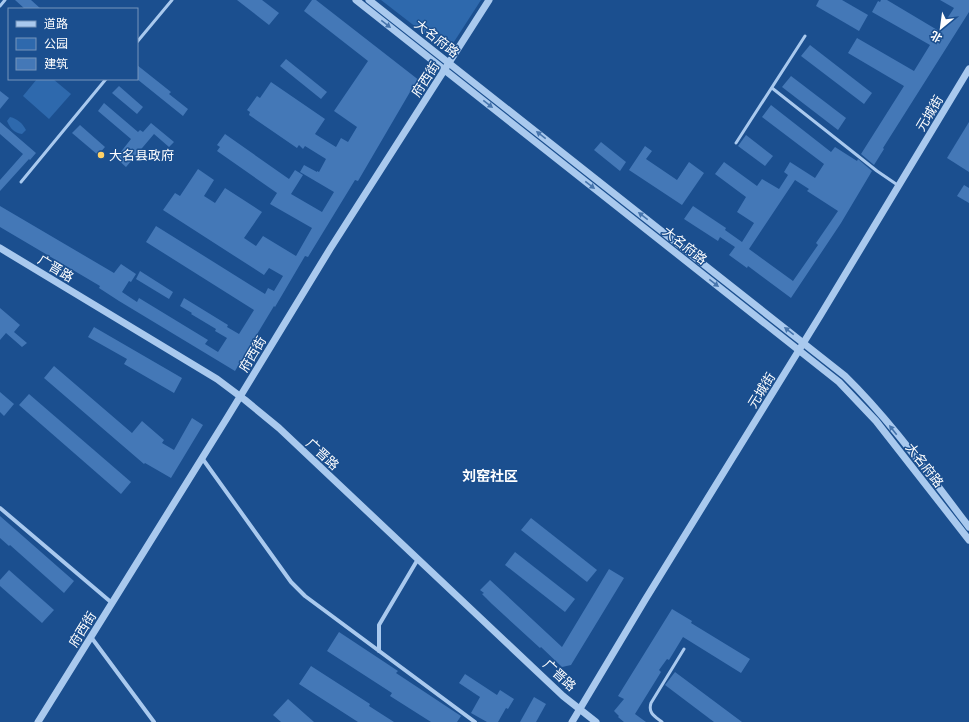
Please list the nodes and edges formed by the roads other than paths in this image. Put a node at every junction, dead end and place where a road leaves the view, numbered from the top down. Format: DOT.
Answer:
graph roads {
  1 [pos="5,0"];
  2 [pos="172,0"];
  3 [pos="356,0"];
  4 [pos="369,0"];
  5 [pos="489,0"];
  6 [pos="0,6"];
  7 [pos="805,36"];
  8 [pos="138,41"];
  9 [pos="450,63"];
  10 [pos="969,69"];
  11 [pos="445,70"];
  12 [pos="105,80"];
  13 [pos="772,88"];
  14 [pos="736,143"];
  15 [pos="20,182"];
  16 [pos="899,186"];
  17 [pos="0,248"];
  18 [pos="804,343"];
  19 [pos="799,350"];
  20 [pos="240,396"];
  21 [pos="202,458"];
  22 [pos="0,508"];
  23 [pos="969,526"];
  24 [pos="969,540"];
  25 [pos="418,559"];
  26 [pos="112,603"];
  27 [pos="91,637"];
  28 [pos="684,649"];
  29 [pos="379,651"];
  30 [pos="580,709"];
  31 [pos="38,722"];
  32 [pos="154,722"];
  33 [pos="475,722"];
  34 [pos="572,722"];
  35 [pos="596,722"];
  36 [pos="662,722"];
  1 -- 6 [label="lane"];
  2 -- 8 [label="lane"];
  3 -- 11 [label="street, 大名府路, one-way"];
  4 -- 9 [label="street, 大名府路"];
  5 -- 9 [label="street, 府西街"];
  7 -- 13 [label="lane"];
  9 -- 11 [label="street, 府西街"];
  18 -- 9 [label="street, 大名府路, one-way"];
  10 -- 16 [label="street, 元城街"];
  11 -- 19 [label="street, 大名府路, one-way"];
  11 -- 20 [label="street, 府西街"];
  12 -- 15 [label="lane"];
  13 -- 14 [label="lane"];
  13 -- 16 [label="lane"];
  16 -- 18 [label="street, 元城街"];
  17 -- 20 [label="street, 广晋路"];
  18 -- 19 [label="street, 元城街"];
  23 -- 18 [label="street, 大名府路, one-way"];
  19 -- 24 [label="street, 大名府路"];
  19 -- 30 [label="street, 元城街"];
  20 -- 21 [label="street, 府西街"];
  20 -- 25 [label="street, 广晋路"];
  21 -- 26 [label="street, 府西街"];
  21 -- 29 [label="street"];
  22 -- 26 [label="street"];
  25 -- 29 [label="street"];
  25 -- 30 [label="street, 广晋路"];
  26 -- 27 [label="street, 府西街"];
  27 -- 31 [label="street, 府西街"];
  27 -- 32 [label="street"];
  28 -- 36 [label="lane"];
  29 -- 33 [label="street"];
  30 -- 34 [label="street, 元城街"];
  30 -- 35 [label="street, 广晋路"];
}
